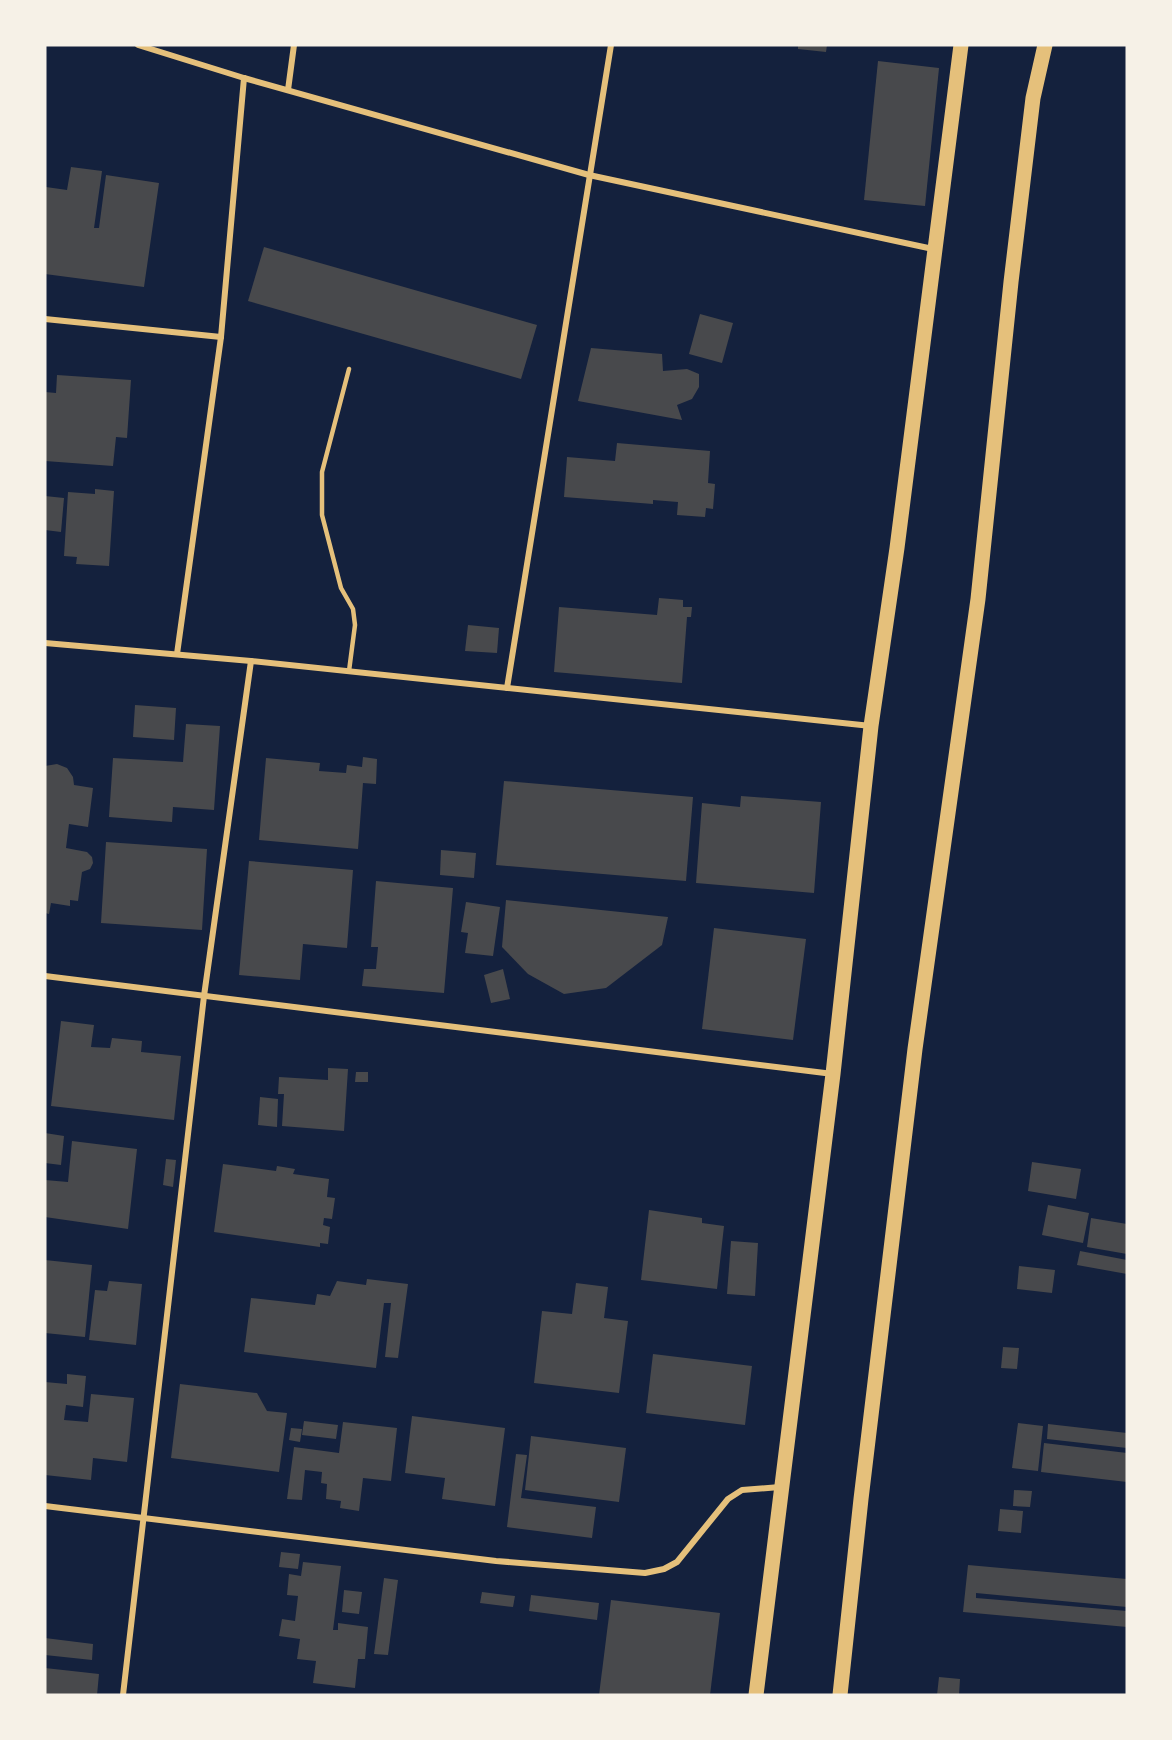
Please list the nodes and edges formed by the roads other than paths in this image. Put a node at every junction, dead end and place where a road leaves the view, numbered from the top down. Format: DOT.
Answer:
graph roads {
  1 [pos="138,45"];
  2 [pos="294,45"];
  3 [pos="611,45"];
  4 [pos="961,45"];
  5 [pos="1045,45"];
  6 [pos="244,78"];
  7 [pos="288,90"];
  8 [pos="589,175"];
  9 [pos="934,249"];
  10 [pos="45,320"];
  11 [pos="221,337"];
  12 [pos="349,369"];
  13 [pos="45,643"];
  14 [pos="177,654"];
  15 [pos="251,661"];
  16 [pos="349,671"];
  17 [pos="507,688"];
  18 [pos="871,726"];
  19 [pos="45,976"];
  20 [pos="204,996"];
  21 [pos="833,1074"];
  22 [pos="783,1487"];
  23 [pos="45,1506"];
  24 [pos="143,1518"];
  25 [pos="123,1695"];
  26 [pos="756,1695"];
  27 [pos="840,1695"];
  1 -- 6 [label="street"];
  2 -- 7 [label="street"];
  3 -- 8 [label="street"];
  4 -- 9 [label="main road"];
  5 -- 27 [label="main road"];
  6 -- 7 [label="street"];
  6 -- 11 [label="street"];
  7 -- 8 [label="street"];
  8 -- 9 [label="street"];
  8 -- 17 [label="street"];
  9 -- 18 [label="main road"];
  10 -- 11 [label="street"];
  11 -- 14 [label="street"];
  12 -- 16 [label="lane"];
  13 -- 14 [label="street"];
  14 -- 15 [label="street"];
  15 -- 16 [label="street"];
  15 -- 20 [label="street"];
  16 -- 17 [label="street"];
  17 -- 18 [label="street"];
  18 -- 21 [label="main road"];
  19 -- 20 [label="street"];
  20 -- 21 [label="street"];
  20 -- 24 [label="street"];
  21 -- 22 [label="main road"];
  22 -- 24 [label="street"];
  22 -- 26 [label="main road"];
  23 -- 24 [label="street"];
  24 -- 25 [label="street"];
}
